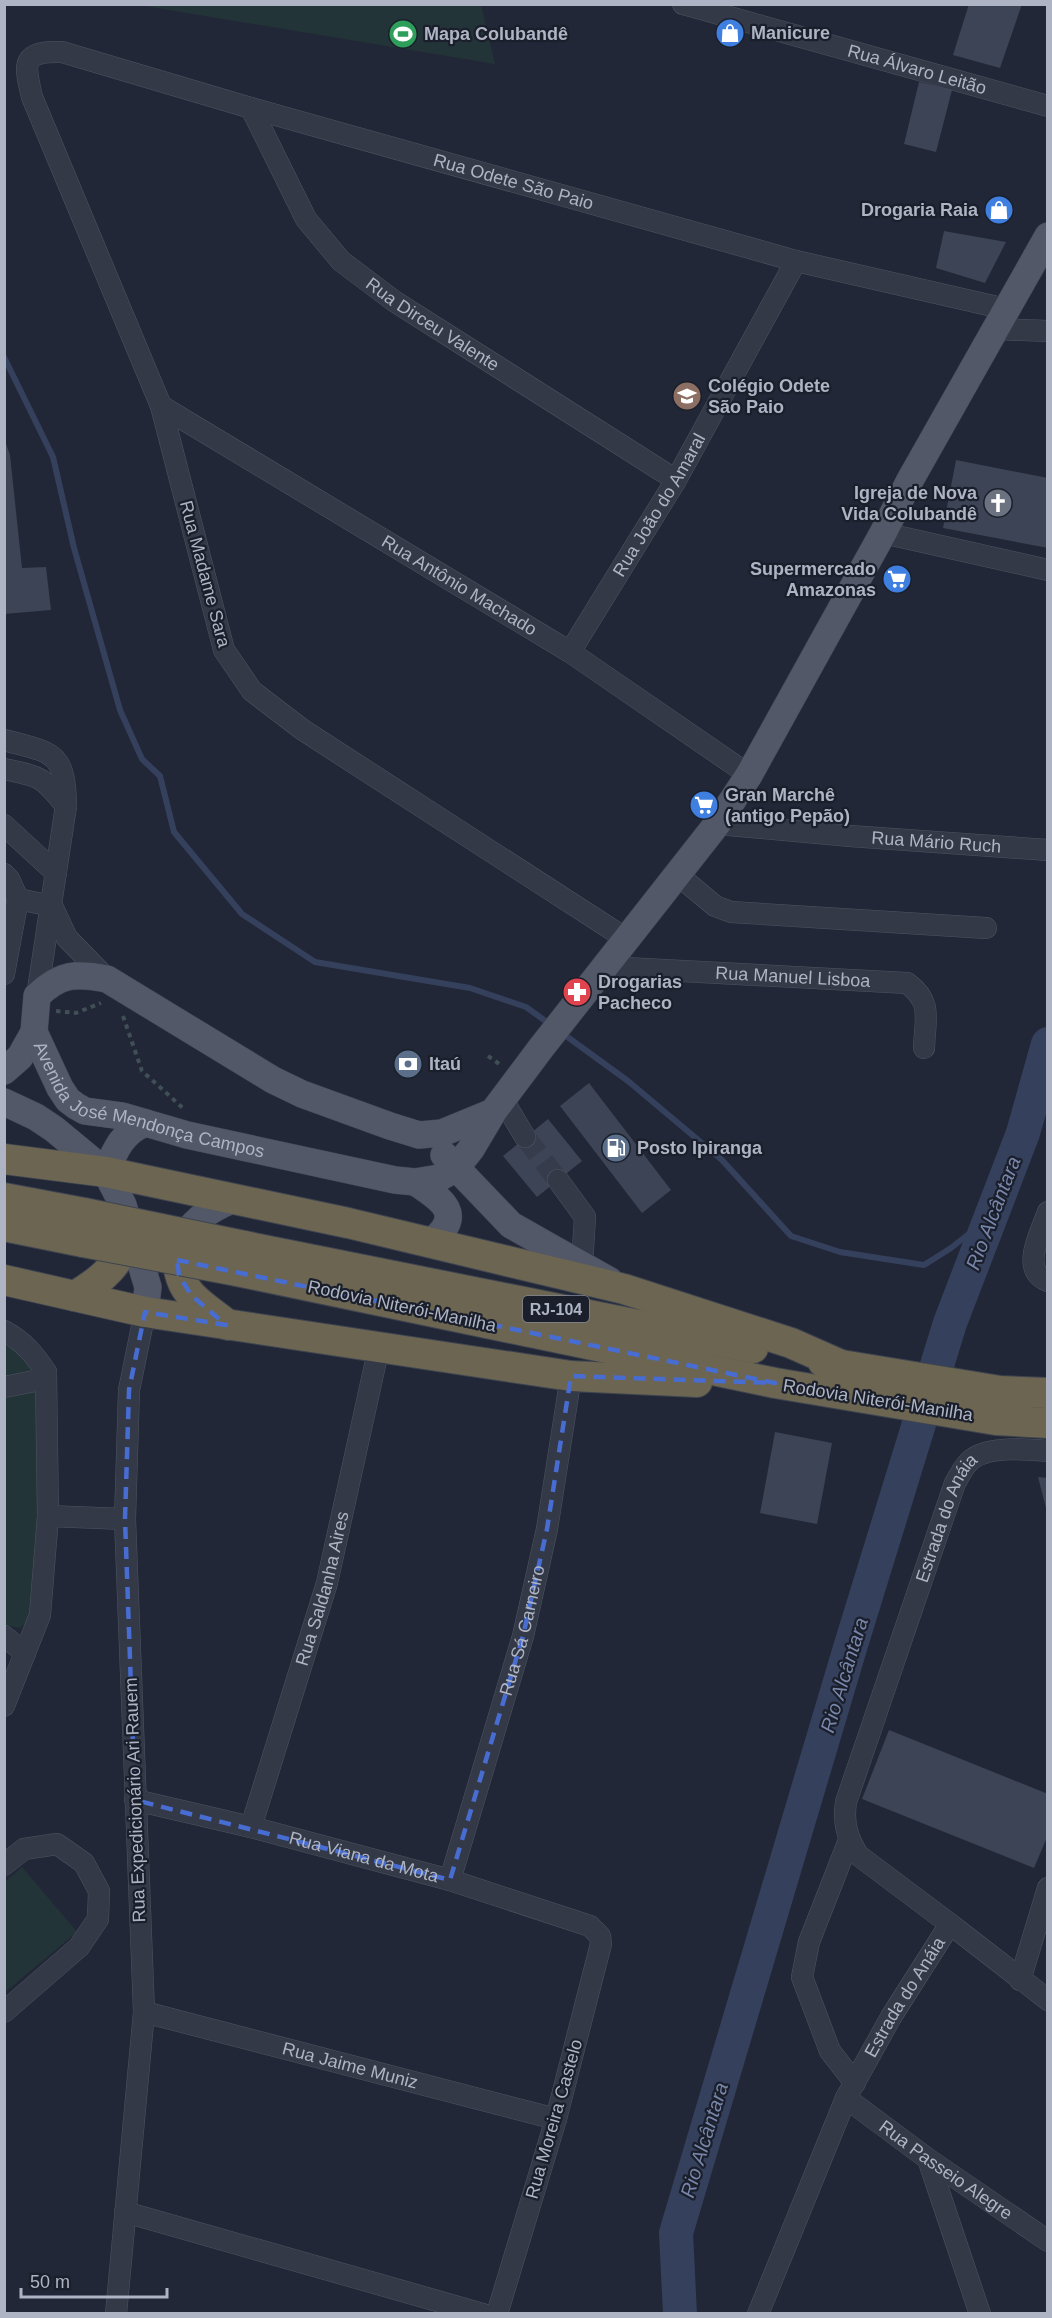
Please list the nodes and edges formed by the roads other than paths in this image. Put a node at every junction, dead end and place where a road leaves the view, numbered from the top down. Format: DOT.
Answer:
graph roads {
  1 [pos="683,4"];
  2 [pos="28,63"];
  3 [pos="1047,106"];
  4 [pos="251,108"];
  5 [pos="1047,236"];
  6 [pos="796,261"];
  7 [pos="1001,319"];
  8 [pos="1047,331"];
  9 [pos="161,406"];
  10 [pos="676,480"];
  11 [pos="884,533"];
  12 [pos="1047,570"];
  13 [pos="570,652"];
  14 [pos="4,740"];
  15 [pos="4,769"];
  16 [pos="749,775"];
  17 [pos="66,806"];
  18 [pos="717,824"];
  19 [pos="4,825"];
  20 [pos="1047,850"];
  21 [pos="56,873"];
  22 [pos="4,874"];
  23 [pos="678,875"];
  24 [pos="18,899"];
  25 [pos="52,906"];
  26 [pos="986,928"];
  27 [pos="628,940"];
  28 [pos="607,967"];
  29 [pos="4,974"];
  30 [pos="107,992"];
  31 [pos="44,1003"];
  32 [pos="34,1032"];
  33 [pos="924,1048"];
  34 [pos="4,1071"];
  35 [pos="4,1102"];
  36 [pos="498,1106"];
  37 [pos="146,1123"];
  38 [pos="412,1134"];
  39 [pos="525,1137"];
  40 [pos="4,1159"];
  41 [pos="456,1168"];
  42 [pos="106,1172"];
  43 [pos="558,1180"];
  44 [pos="415,1182"];
  45 [pos="4,1198"];
  46 [pos="234,1199"];
  47 [pos="1047,1212"];
  48 [pos="4,1226"];
  49 [pos="130,1230"];
  50 [pos="431,1242"];
  51 [pos="177,1245"];
  52 [pos="240,1259"];
  53 [pos="582,1265"];
  54 [pos="4,1280"];
  55 [pos="1047,1281"];
  56 [pos="624,1289"];
  57 [pos="75,1296"];
  58 [pos="147,1300"];
  59 [pos="229,1325"];
  60 [pos="4,1331"];
  61 [pos="379,1347"];
  62 [pos="46,1372"];
  63 [pos="571,1376"];
  64 [pos="857,1378"];
  65 [pos="775,1383"];
  66 [pos="4,1387"];
  67 [pos="1047,1393"];
  68 [pos="998,1406"];
  69 [pos="1047,1423"];
  70 [pos="1047,1451"];
  71 [pos="48,1516"];
  72 [pos="125,1519"];
  73 [pos="4,1636"];
  74 [pos="25,1653"];
  75 [pos="4,1706"];
  76 [pos="135,1800"];
  77 [pos="251,1827"];
  78 [pos="849,1840"];
  79 [pos="4,1865"];
  80 [pos="450,1880"];
  81 [pos="1047,1888"];
  82 [pos="950,1924"];
  83 [pos="590,1926"];
  84 [pos="1020,1980"];
  85 [pos="1047,2001"];
  86 [pos="4,2012"];
  87 [pos="144,2012"];
  88 [pos="850,2091"];
  89 [pos="556,2119"];
  90 [pos="928,2159"];
  91 [pos="125,2212"];
  92 [pos="1047,2241"];
  93 [pos="116,2313"];
  94 [pos="483,2313"];
  95 [pos="496,2313"];
  96 [pos="758,2313"];
  97 [pos="980,2313"];
  1 -- 3 [label="street, Rua Álvaro Leitão"];
  2 -- 4 [label="street, Rua Odete São Paio"];
  2 -- 9 [label="street, Rua Madame Sara"];
  4 -- 6 [label="street, Rua Odete São Paio"];
  4 -- 10 [label="street, Rua Dirceu Valente"];
  5 -- 7 [label="main road, Avenida José Mendonça Campos"];
  6 -- 7 [label="street, Rua Odete São Paio"];
  6 -- 10 [label="street, Rua João do Amaral"];
  7 -- 8 [label="street, Rua Odete São Paio"];
  7 -- 11 [label="main road, Avenida José Mendonça Campos"];
  9 -- 13 [label="street, Rua Antônio Machado"];
  9 -- 27 [label="street, Rua Madame Sara"];
  10 -- 13 [label="street, Rua João do Amaral"];
  11 -- 12 [label="street"];
  11 -- 16 [label="main road, Avenida José Mendonça Campos"];
  13 -- 16 [label="street, Rua Antônio Machado"];
  14 -- 17 [label="street"];
  15 -- 17 [label="street"];
  16 -- 18 [label="main road, Avenida José Mendonça Campos"];
  17 -- 21 [label="street"];
  18 -- 20 [label="street, Rua Mário Ruch"];
  18 -- 23 [label="main road, Avenida José Mendonça Campos"];
  19 -- 21 [label="street"];
  21 -- 25 [label="street"];
  22 -- 24 [label="street"];
  23 -- 26 [label="street"];
  23 -- 27 [label="main road, Avenida José Mendonça Campos"];
  24 -- 25 [label="street"];
  24 -- 29 [label="street"];
  25 -- 30 [label="street"];
  25 -- 31 [label="street"];
  27 -- 28 [label="main road, Avenida José Mendonça Campos"];
  28 -- 33 [label="street, Rua Manuel Lisboa"];
  28 -- 36 [label="main road, Avenida José Mendonça Campos"];
  30 -- 31 [label="main road"];
  30 -- 38 [label="main road"];
  31 -- 32 [label="main road, Avenida José Mendonça Campos"];
  32 -- 34 [label="main road"];
  32 -- 37 [label="main road, Avenida José Mendonça Campos"];
  35 -- 42 [label="main road"];
  36 -- 38 [label="main road"];
  36 -- 39 [label="street"];
  36 -- 41 [label="main road, Avenida José Mendonça Campos"];
  37 -- 42 [label="main road"];
  37 -- 44 [label="main road, Avenida José Mendonça Campos"];
  38 -- 41 [label="main road"];
  38 -- 44 [label="main road"];
  40 -- 42 [label="highway"];
  41 -- 44 [label="main road, Avenida José Mendonça Campos"];
  41 -- 53 [label="main road"];
  42 -- 46 [label="highway"];
  42 -- 49 [label="main road, Rua Expedicionário Ari Rauem"];
  43 -- 53 [label="street"];
  44 -- 50 [label="main road"];
  45 -- 52 [label="highway, Rodovia Niterói-Manilha / RJ-104, bridge"];
  46 -- 50 [label="highway"];
  46 -- 51 [label="main road, Rua Expedicionário Ari Rauem"];
  47 -- 55 [label="street"];
  48 -- 52 [label="highway, Rodovia Niterói-Manilha / RJ-104, bridge"];
  49 -- 57 [label="highway"];
  49 -- 58 [label="main road, Rua Expedicionário Ari Rauem"];
  50 -- 56 [label="highway"];
  51 -- 58 [label="main road, Rua Expedicionário Ari Rauem"];
  51 -- 59 [label="highway"];
  52 -- 64 [label="highway, Rodovia Niterói-Manilha / RJ-104"];
  52 -- 65 [label="highway, Rodovia Niterói-Manilha / RJ-104"];
  53 -- 56 [label="main road"];
  54 -- 57 [label="highway"];
  56 -- 64 [label="highway"];
  57 -- 58 [label="highway"];
  58 -- 59 [label="highway"];
  58 -- 72 [label="street, Rua Expedicionário Ari Rauem"];
  59 -- 61 [label="highway"];
  60 -- 62 [label="street"];
  61 -- 63 [label="highway"];
  61 -- 77 [label="street, Rua Saldanha Aires"];
  62 -- 66 [label="street"];
  62 -- 71 [label="street"];
  63 -- 65 [label="highway"];
  63 -- 80 [label="street, Rua Sá Carneiro"];
  64 -- 65 [label="highway, Rodovia Niterói-Manilha / RJ-104"];
  64 -- 68 [label="highway, Rodovia Niterói-Manilha / RJ-104"];
  67 -- 68 [label="highway, Rodovia Niterói-Manilha / RJ-104"];
  68 -- 69 [label="highway, Rodovia Niterói-Manilha / RJ-104"];
  70 -- 78 [label="street, Estrada do Anáia"];
  71 -- 72 [label="street"];
  71 -- 74 [label="street"];
  72 -- 76 [label="street, Rua Expedicionário Ari Rauem"];
  73 -- 74 [label="street"];
  74 -- 75 [label="street"];
  76 -- 77 [label="street, Rua Viana da Mota"];
  76 -- 87 [label="street, Rua Expedicionário Ari Rauem"];
  77 -- 80 [label="street, Rua Viana da Mota"];
  78 -- 82 [label="street, Estrada do Anáia"];
  78 -- 88 [label="street, Rua Passeio Alegre"];
  79 -- 86 [label="street"];
  80 -- 83 [label="street, Rua Viana da Mota"];
  81 -- 84 [label="street"];
  82 -- 84 [label="street"];
  82 -- 88 [label="street, Estrada do Anáia"];
  83 -- 89 [label="street, Rua Moreira Castelo"];
  84 -- 85 [label="street"];
  87 -- 89 [label="street, Rua Jaime Muniz"];
  87 -- 91 [label="street, Rua Expedicionário Ari Rauem"];
  88 -- 90 [label="street, Rua Passeio Alegre"];
  88 -- 96 [label="street, Estrada do Anáia"];
  89 -- 95 [label="street, Rua Moreira Castelo"];
  90 -- 92 [label="street, Rua Passeio Alegre"];
  90 -- 97 [label="street"];
  91 -- 93 [label="street, Rua Expedicionário Ari Rauem"];
  91 -- 94 [label="street"];
}
